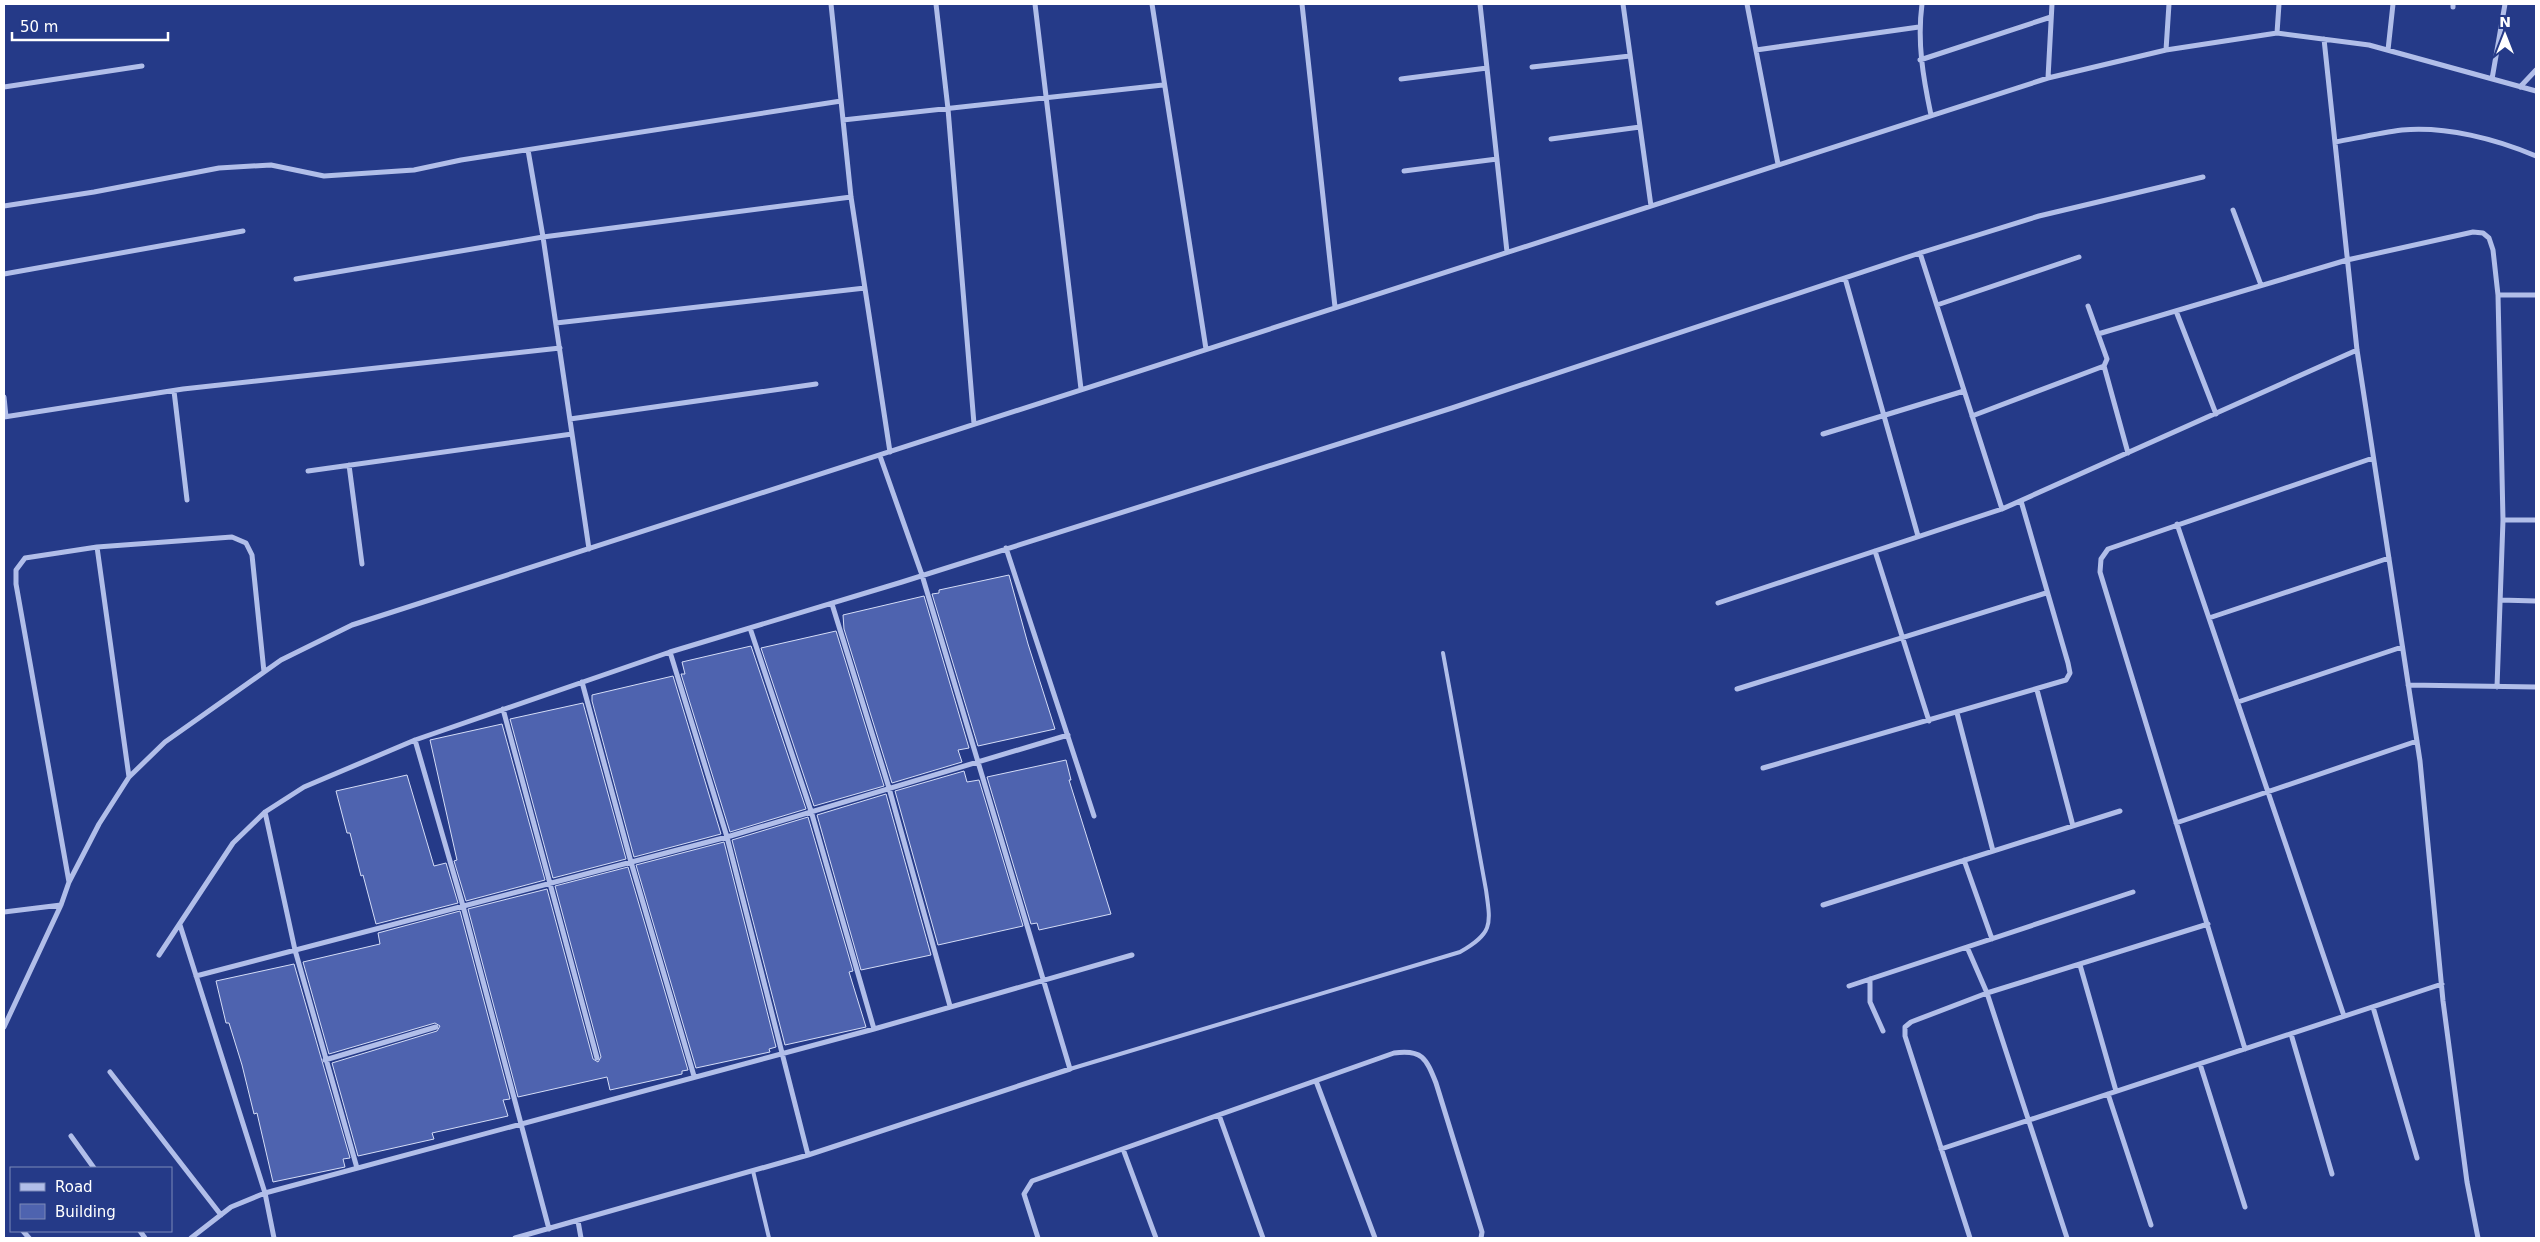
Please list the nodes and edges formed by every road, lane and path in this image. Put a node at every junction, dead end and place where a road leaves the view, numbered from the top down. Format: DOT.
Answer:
graph roads {
  1 [pos="831,4"];
  2 [pos="936,4"];
  3 [pos="1035,4"];
  4 [pos="1152,4"];
  5 [pos="1302,4"];
  6 [pos="1480,4"];
  7 [pos="1623,4"];
  8 [pos="1747,4"];
  9 [pos="1922,4"];
  10 [pos="2052,4"];
  11 [pos="2168,4"];
  12 [pos="2279,4"];
  13 [pos="2393,4"];
  14 [pos="2505,4"];
  15 [pos="2051,17"];
  16 [pos="1919,27"];
  17 [pos="2277,33"];
  18 [pos="2324,39"];
  19 [pos="1756,50"];
  20 [pos="2166,50"];
  21 [pos="2388,50"];
  22 [pos="1630,56"];
  23 [pos="1920,60"];
  24 [pos="142,66"];
  25 [pos="1532,67"];
  26 [pos="1487,68"];
  27 [pos="2536,70"];
  28 [pos="2048,78"];
  29 [pos="1401,79"];
  30 [pos="2492,79"];
  31 [pos="1163,85"];
  32 [pos="4,87"];
  33 [pos="2520,87"];
  34 [pos="2536,91"];
  35 [pos="1045,98"];
  36 [pos="841,101"];
  37 [pos="948,109"];
  38 [pos="1931,115"];
  39 [pos="843,120"];
  40 [pos="1640,128"];
  41 [pos="1551,139"];
  42 [pos="2335,142"];
  43 [pos="528,150"];
  44 [pos="2536,156"];
  45 [pos="1497,159"];
  46 [pos="1778,164"];
  47 [pos="1404,171"];
  48 [pos="2203,177"];
  49 [pos="851,196"];
  50 [pos="4,206"];
  51 [pos="1651,206"];
  52 [pos="2234,210"];
  53 [pos="243,231"];
  54 [pos="543,237"];
  55 [pos="1507,252"];
  56 [pos="1920,253"];
  57 [pos="2079,257"];
  58 [pos="2347,260"];
  59 [pos="4,274"];
  60 [pos="1845,278"];
  61 [pos="296,279"];
  62 [pos="2261,285"];
  63 [pos="865,288"];
  64 [pos="2498,295"];
  65 [pos="2536,295"];
  66 [pos="1937,305"];
  67 [pos="2088,306"];
  68 [pos="1336,308"];
  69 [pos="2176,311"];
  70 [pos="556,323"];
  71 [pos="2098,334"];
  72 [pos="560,348"];
  73 [pos="1206,349"];
  74 [pos="2357,350"];
  75 [pos="2104,366"];
  76 [pos="816,384"];
  77 [pos="1081,389"];
  78 [pos="174,391"];
  79 [pos="1964,391"];
  80 [pos="4,397"];
  81 [pos="1884,414"];
  82 [pos="2216,414"];
  83 [pos="1972,416"];
  84 [pos="5,417"];
  85 [pos="570,419"];
  86 [pos="974,424"];
  87 [pos="572,434"];
  88 [pos="1822,434"];
  89 [pos="890,452"];
  90 [pos="2128,453"];
  91 [pos="880,456"];
  92 [pos="2373,458"];
  93 [pos="349,465"];
  94 [pos="308,471"];
  95 [pos="187,500"];
  96 [pos="2020,501"];
  97 [pos="2002,509"];
  98 [pos="2503,520"];
  99 [pos="2536,520"];
  100 [pos="2177,524"];
  101 [pos="1918,536"];
  102 [pos="96,547"];
  103 [pos="590,548"];
  104 [pos="1006,548"];
  105 [pos="1875,551"];
  106 [pos="2389,558"];
  107 [pos="362,564"];
  108 [pos="922,575"];
  109 [pos="2046,593"];
  110 [pos="2500,600"];
  111 [pos="2536,601"];
  112 [pos="1718,603"];
  113 [pos="832,604"];
  114 [pos="2209,618"];
  115 [pos="750,628"];
  116 [pos="1903,638"];
  117 [pos="2402,647"];
  118 [pos="670,652"];
  119 [pos="1443,653"];
  120 [pos="264,672"];
  121 [pos="582,682"];
  122 [pos="2408,685"];
  123 [pos="2497,686"];
  124 [pos="2536,688"];
  125 [pos="1737,689"];
  126 [pos="2037,690"];
  127 [pos="2238,702"];
  128 [pos="503,709"];
  129 [pos="1957,713"];
  130 [pos="1929,720"];
  131 [pos="1068,736"];
  132 [pos="415,740"];
  133 [pos="2417,741"];
  134 [pos="977,761"];
  135 [pos="1763,768"];
  136 [pos="129,777"];
  137 [pos="889,788"];
  138 [pos="2268,790"];
  139 [pos="811,811"];
  140 [pos="2120,811"];
  141 [pos="265,812"];
  142 [pos="1094,816"];
  143 [pos="2176,822"];
  144 [pos="2073,826"];
  145 [pos="728,837"];
  146 [pos="1993,851"];
  147 [pos="1964,860"];
  148 [pos="631,862"];
  149 [pos="69,882"];
  150 [pos="550,883"];
  151 [pos="2133,892"];
  152 [pos="61,905"];
  153 [pos="1822,905"];
  154 [pos="463,906"];
  155 [pos="4,912"];
  156 [pos="2208,924"];
  157 [pos="180,925"];
  158 [pos="1992,939"];
  159 [pos="1967,947"];
  160 [pos="295,950"];
  161 [pos="159,955"];
  162 [pos="1132,955"];
  163 [pos="2080,965"];
  164 [pos="196,976"];
  165 [pos="1870,979"];
  166 [pos="1042,981"];
  167 [pos="2442,984"];
  168 [pos="1849,986"];
  169 [pos="1988,993"];
  170 [pos="950,1006"];
  171 [pos="2373,1007"];
  172 [pos="2344,1016"];
  173 [pos="4,1027"];
  174 [pos="436,1028"];
  175 [pos="874,1029"];
  176 [pos="1883,1031"];
  177 [pos="2291,1034"];
  178 [pos="2246,1049"];
  179 [pos="780,1052"];
  180 [pos="597,1058"];
  181 [pos="325,1060"];
  182 [pos="2200,1064"];
  183 [pos="1070,1069"];
  184 [pos="110,1072"];
  185 [pos="694,1076"];
  186 [pos="1316,1081"];
  187 [pos="2116,1091"];
  188 [pos="2108,1094"];
  189 [pos="1219,1114"];
  190 [pos="2029,1120"];
  191 [pos="520,1124"];
  192 [pos="71,1136"];
  193 [pos="1123,1149"];
  194 [pos="1941,1149"];
  195 [pos="808,1156"];
  196 [pos="2417,1158"];
  197 [pos="93,1167"];
  198 [pos="357,1168"];
  199 [pos="753,1171"];
  200 [pos="2332,1174"];
  201 [pos="265,1193"];
  202 [pos="2245,1207"];
  203 [pos="221,1215"];
  204 [pos="578,1221"];
  205 [pos="2152,1226"];
  206 [pos="549,1229"];
  207 [pos="191,1238"];
  208 [pos="274,1238"];
  209 [pos="515,1238"];
  210 [pos="581,1238"];
  211 [pos="769,1238"];
  212 [pos="1038,1238"];
  213 [pos="1156,1238"];
  214 [pos="1263,1238"];
  215 [pos="1375,1238"];
  216 [pos="1481,1238"];
  217 [pos="1970,1238"];
  218 [pos="2067,1238"];
  219 [pos="2478,1238"];
  1 -- 36 [label="street"];
  2 -- 37 [label="street"];
  3 -- 35 [label="street"];
  4 -- 31 [label="street"];
  5 -- 68 [label="street"];
  6 -- 26 [label="street"];
  7 -- 22 [label="street"];
  8 -- 19 [label="street"];
  9 -- 16 [label="street"];
  10 -- 15 [label="street"];
  11 -- 20 [label="street"];
  12 -- 17 [label="street"];
  13 -- 21 [label="street"];
  14 -- 30 [label="street"];
  15 -- 23 [label="street"];
  15 -- 28 [label="street"];
  16 -- 19 [label="street"];
  16 -- 23 [label="street"];
  17 -- 18 [label="street"];
  17 -- 20 [label="street"];
  18 -- 21 [label="street"];
  18 -- 42 [label="street"];
  19 -- 46 [label="street"];
  20 -- 28 [label="street"];
  21 -- 30 [label="street"];
  22 -- 25 [label="street"];
  22 -- 40 [label="street"];
  23 -- 38 [label="street"];
  24 -- 32 [label="street"];
  26 -- 29 [label="street"];
  26 -- 45 [label="street"];
  27 -- 33 [label="street"];
  28 -- 38 [label="street"];
  30 -- 33 [label="street"];
  31 -- 35 [label="street"];
  31 -- 73 [label="street"];
  33 -- 34 [label="street"];
  35 -- 37 [label="street"];
  35 -- 77 [label="street"];
  36 -- 39 [label="street"];
  36 -- 43 [label="street"];
  37 -- 39 [label="street"];
  37 -- 86 [label="street"];
  38 -- 46 [label="street"];
  39 -- 49 [label="street"];
  40 -- 41 [label="street"];
  40 -- 51 [label="street"];
  42 -- 44 [label="street"];
  42 -- 58 [label="street"];
  43 -- 50 [label="street"];
  43 -- 54 [label="street"];
  45 -- 47 [label="street"];
  45 -- 55 [label="street"];
  46 -- 51 [label="street"];
  48 -- 56 [label="street"];
  49 -- 54 [label="street"];
  49 -- 63 [label="street"];
  51 -- 55 [label="street"];
  52 -- 62 [label="street"];
  53 -- 59 [label="street"];
  54 -- 61 [label="street"];
  54 -- 70 [label="street"];
  55 -- 68 [label="street"];
  56 -- 60 [label="street"];
  56 -- 66 [label="street"];
  57 -- 66 [label="street"];
  58 -- 62 [label="street"];
  58 -- 64 [label="street"];
  58 -- 74 [label="street"];
  60 -- 81 [label="street"];
  60 -- 104 [label="street"];
  62 -- 69 [label="street"];
  63 -- 70 [label="street"];
  63 -- 89 [label="street"];
  64 -- 65 [label="street"];
  64 -- 98 [label="street"];
  66 -- 79 [label="street"];
  67 -- 71 [label="street"];
  68 -- 73 [label="street"];
  69 -- 71 [label="street"];
  69 -- 82 [label="street"];
  70 -- 72 [label="street"];
  71 -- 75 [label="street"];
  72 -- 78 [label="street"];
  72 -- 85 [label="street"];
  73 -- 77 [label="street"];
  74 -- 82 [label="street"];
  74 -- 92 [label="street"];
  75 -- 83 [label="street"];
  75 -- 90 [label="street"];
  76 -- 85 [label="street"];
  77 -- 86 [label="street"];
  78 -- 84 [label="street"];
  78 -- 95 [label="street"];
  79 -- 81 [label="street"];
  79 -- 83 [label="street"];
  80 -- 84 [label="street"];
  81 -- 88 [label="street"];
  81 -- 101 [label="street"];
  82 -- 90 [label="street"];
  83 -- 97 [label="street"];
  85 -- 87 [label="street"];
  86 -- 89 [label="street"];
  87 -- 93 [label="street"];
  87 -- 103 [label="street"];
  89 -- 91 [label="street"];
  90 -- 96 [label="street"];
  91 -- 103 [label="street"];
  91 -- 108 [label="street"];
  92 -- 100 [label="street"];
  92 -- 106 [label="street"];
  93 -- 94 [label="street"];
  93 -- 107 [label="street"];
  96 -- 97 [label="street"];
  96 -- 109 [label="street"];
  97 -- 101 [label="street"];
  98 -- 99 [label="street"];
  98 -- 110 [label="street"];
  100 -- 114 [label="street"];
  100 -- 143 [label="street"];
  101 -- 105 [label="street"];
  102 -- 120 [label="street"];
  102 -- 136 [label="street"];
  102 -- 149 [label="street"];
  103 -- 120 [label="street"];
  104 -- 108 [label="street"];
  104 -- 131 [label="street"];
  105 -- 112 [label="street"];
  105 -- 116 [label="street"];
  106 -- 114 [label="street"];
  106 -- 117 [label="street"];
  108 -- 113 [label="street"];
  108 -- 134 [label="street"];
  109 -- 116 [label="street"];
  109 -- 126 [label="street"];
  110 -- 111 [label="street"];
  110 -- 123 [label="street"];
  113 -- 115 [label="street"];
  113 -- 137 [label="street"];
  114 -- 127 [label="street"];
  115 -- 118 [label="street"];
  115 -- 139 [label="street"];
  116 -- 125 [label="street"];
  116 -- 130 [label="street"];
  117 -- 122 [label="street"];
  117 -- 127 [label="street"];
  118 -- 121 [label="street"];
  118 -- 145 [label="street"];
  119 -- 183 [label="lane"];
  120 -- 136 [label="street"];
  121 -- 128 [label="street"];
  121 -- 148 [label="street"];
  122 -- 123 [label="street"];
  122 -- 133 [label="street"];
  123 -- 124 [label="street"];
  126 -- 129 [label="street"];
  126 -- 144 [label="street"];
  127 -- 138 [label="street"];
  128 -- 132 [label="street"];
  128 -- 150 [label="street"];
  129 -- 130 [label="street"];
  129 -- 146 [label="street"];
  130 -- 135 [label="street"];
  131 -- 134 [label="street"];
  131 -- 142 [label="street"];
  132 -- 141 [label="street"];
  132 -- 154 [label="street"];
  133 -- 138 [label="street"];
  133 -- 167 [label="street"];
  134 -- 137 [label="street"];
  134 -- 166 [label="street"];
  136 -- 149 [label="street"];
  137 -- 139 [label="street"];
  137 -- 170 [label="street"];
  138 -- 143 [label="street"];
  138 -- 172 [label="street"];
  139 -- 145 [label="street"];
  139 -- 175 [label="street"];
  140 -- 144 [label="street"];
  141 -- 157 [label="street"];
  141 -- 160 [label="street"];
  143 -- 156 [label="street"];
  144 -- 146 [label="street"];
  145 -- 148 [label="street"];
  145 -- 179 [label="street"];
  146 -- 147 [label="street"];
  147 -- 153 [label="street"];
  147 -- 158 [label="street"];
  148 -- 150 [label="street"];
  148 -- 185 [label="street"];
  149 -- 152 [label="street"];
  150 -- 154 [label="street"];
  150 -- 180 [label="street"];
  151 -- 158 [label="street"];
  152 -- 155 [label="street"];
  152 -- 173 [label="street"];
  154 -- 160 [label="street"];
  154 -- 191 [label="street"];
  156 -- 163 [label="street"];
  156 -- 178 [label="street"];
  157 -- 161 [label="street"];
  157 -- 164 [label="street"];
  158 -- 159 [label="street"];
  159 -- 165 [label="street"];
  159 -- 169 [label="street"];
  160 -- 164 [label="street"];
  160 -- 181 [label="street"];
  162 -- 166 [label="street"];
  163 -- 169 [label="street"];
  163 -- 187 [label="street"];
  164 -- 201 [label="street"];
  165 -- 168 [label="street"];
  165 -- 176 [label="street"];
  166 -- 170 [label="street"];
  166 -- 183 [label="street"];
  167 -- 171 [label="street"];
  167 -- 219 [label="street"];
  169 -- 190 [label="street"];
  169 -- 194 [label="street"];
  170 -- 175 [label="street"];
  171 -- 172 [label="street"];
  171 -- 196 [label="street"];
  172 -- 177 [label="street"];
  174 -- 181 [label="street"];
  175 -- 179 [label="street"];
  177 -- 178 [label="street"];
  177 -- 200 [label="street"];
  178 -- 182 [label="street"];
  179 -- 185 [label="street"];
  179 -- 195 [label="street"];
  181 -- 198 [label="street"];
  182 -- 187 [label="street"];
  182 -- 202 [label="street"];
  183 -- 195 [label="street"];
  184 -- 203 [label="street"];
  185 -- 191 [label="street"];
  186 -- 189 [label="street"];
  186 -- 215 [label="street"];
  186 -- 216 [label="street"];
  187 -- 188 [label="street"];
  188 -- 190 [label="street"];
  188 -- 205 [label="street"];
  189 -- 193 [label="street"];
  189 -- 214 [label="street"];
  190 -- 194 [label="street"];
  190 -- 218 [label="street"];
  191 -- 198 [label="street"];
  191 -- 206 [label="street"];
  192 -- 197 [label="street"];
  193 -- 212 [label="street"];
  193 -- 213 [label="street"];
  194 -- 217 [label="street"];
  195 -- 199 [label="street"];
  198 -- 201 [label="street"];
  199 -- 204 [label="street"];
  199 -- 211 [label="lane"];
  201 -- 203 [label="street"];
  201 -- 208 [label="street"];
  203 -- 207 [label="street"];
  204 -- 206 [label="street"];
  204 -- 210 [label="street"];
  206 -- 209 [label="street"];
}
